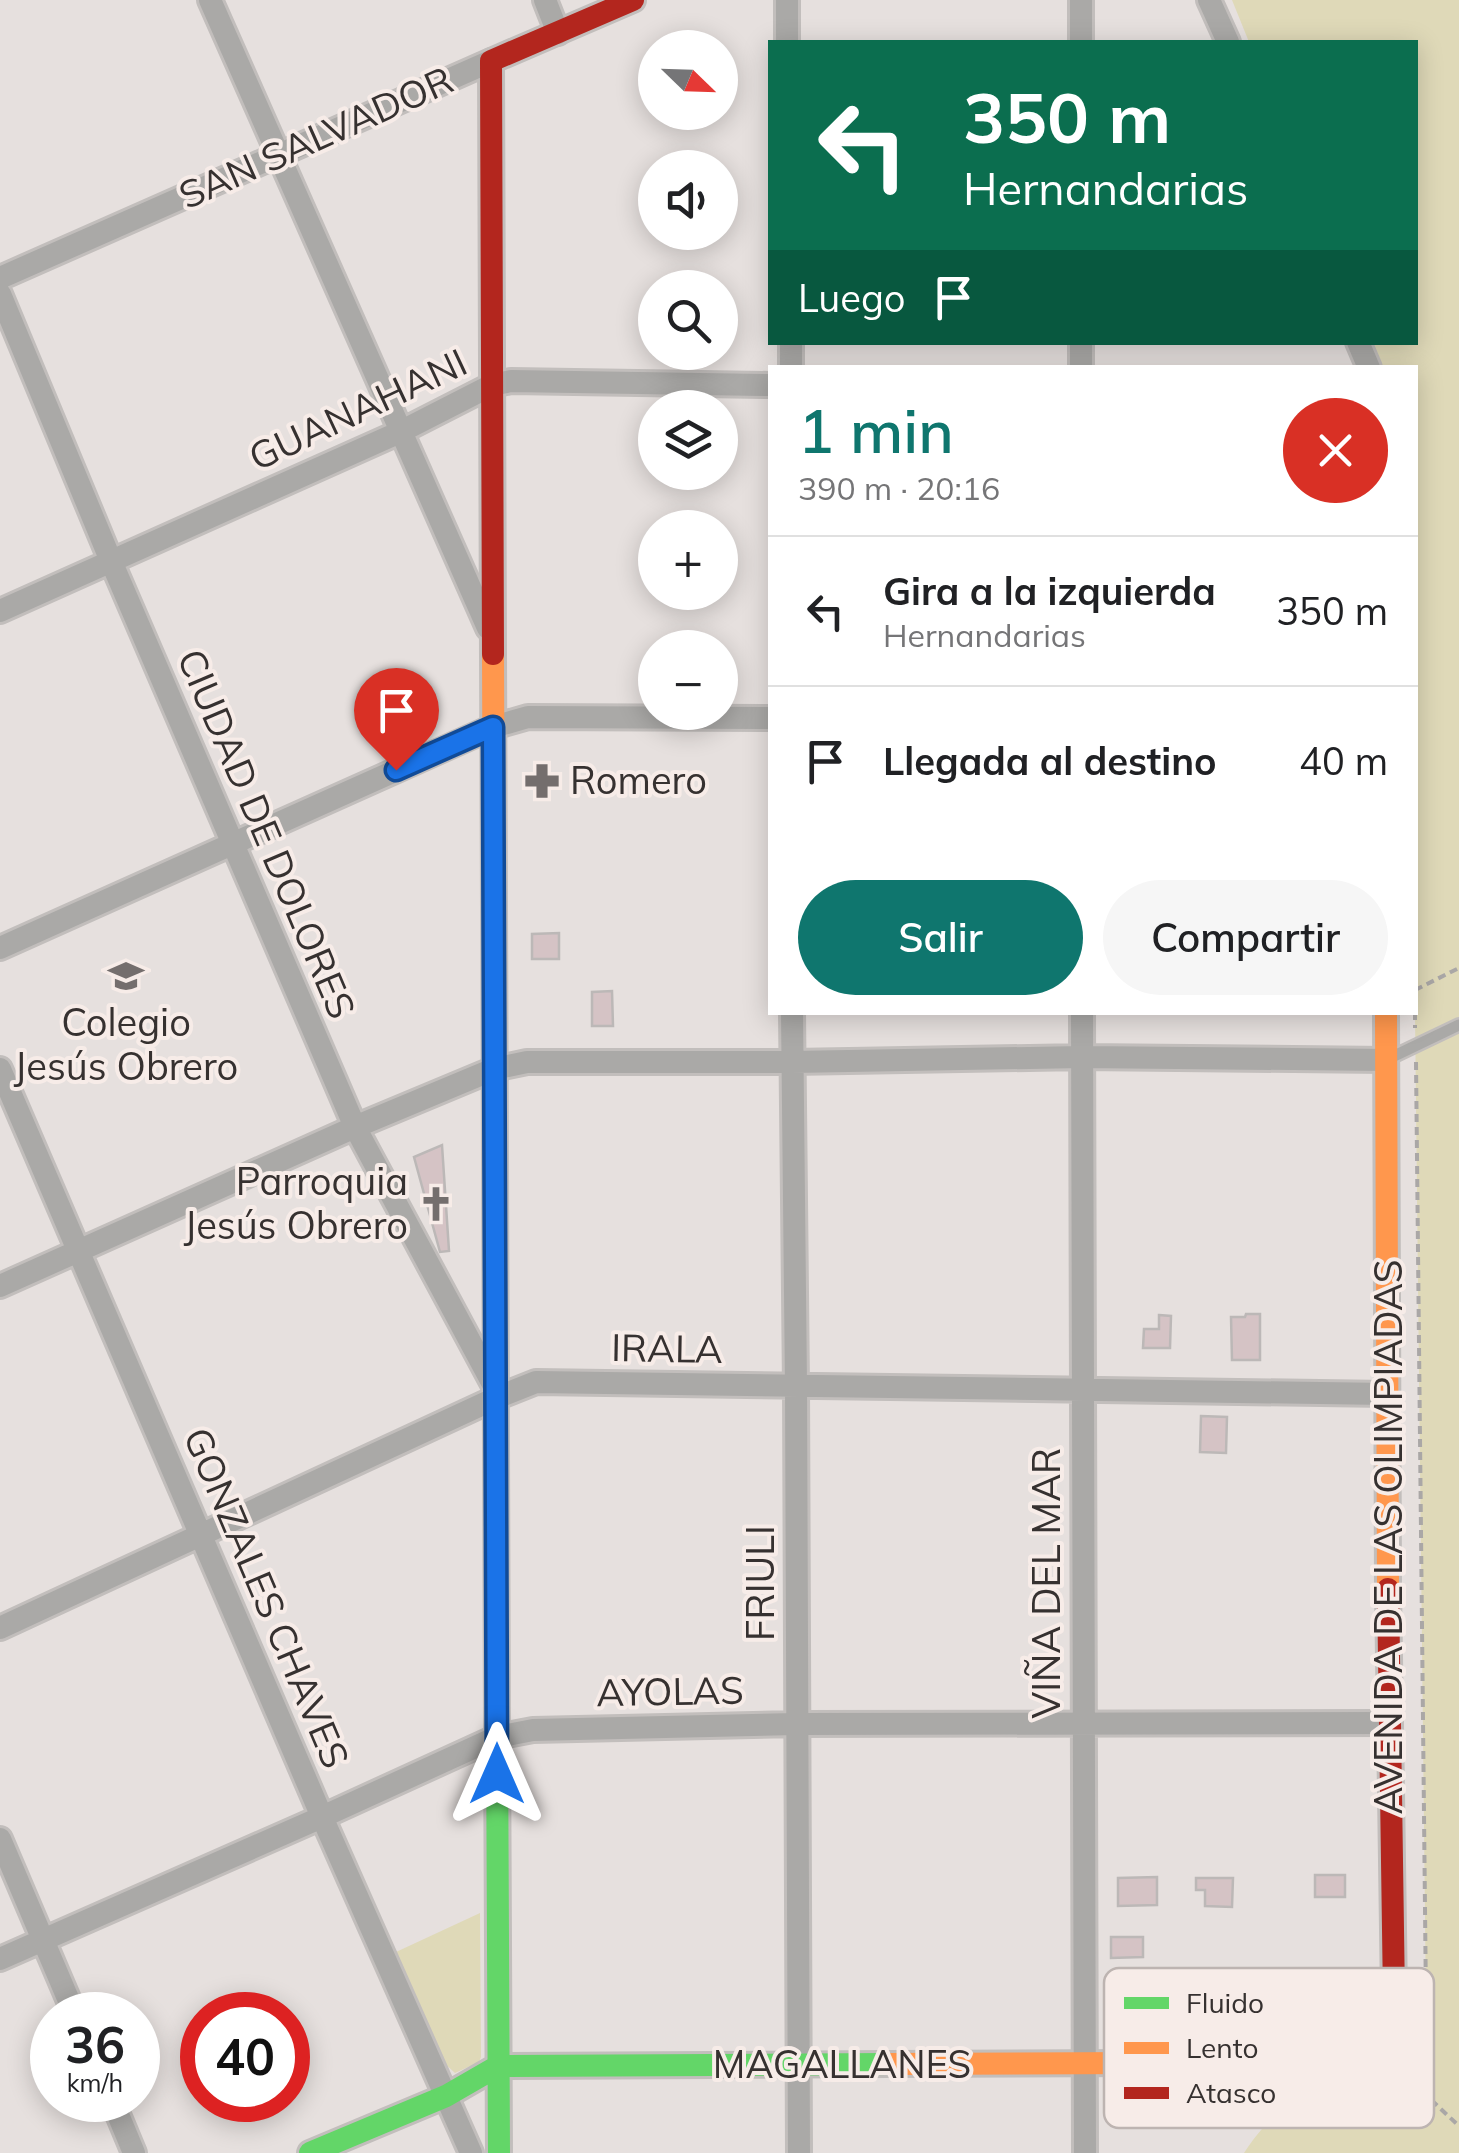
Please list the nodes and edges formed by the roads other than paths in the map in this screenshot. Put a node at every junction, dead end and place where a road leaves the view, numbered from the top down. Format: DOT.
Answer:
graph roads {
  1 [pos="210,0"];
  2 [pos="544,0"];
  3 [pos="633,0"];
  4 [pos="786,0"];
  5 [pos="1080,0"];
  6 [pos="1210,0"];
  7 [pos="558,33"];
  8 [pos="787,40"];
  9 [pos="1081,40"];
  10 [pos="1227,40"];
  11 [pos="491,61"];
  12 [pos="277,155"];
  13 [pos="0,278"];
  14 [pos="0,294"];
  15 [pos="768,384"];
  16 [pos="492,385"];
  17 [pos="400,432"];
  18 [pos="111,561"];
  19 [pos="0,611"];
  20 [pos="493,640"];
  21 [pos="768,718"];
  22 [pos="493,727"];
  23 [pos="232,843"];
  24 [pos="0,948"];
  25 [pos="792,1015"];
  26 [pos="1082,1015"];
  27 [pos="1386,1015"];
  28 [pos="1459,1024"];
  29 [pos="1082,1057"];
  30 [pos="1386,1060"];
  31 [pos="792,1062"];
  32 [pos="0,1069"];
  33 [pos="494,1069"];
  34 [pos="355,1128"];
  35 [pos="79,1253"];
  36 [pos="0,1286"];
  37 [pos="796,1386"];
  38 [pos="1082,1391"];
  39 [pos="496,1393"];
  40 [pos="1387,1394"];
  41 [pos="201,1536"];
  42 [pos="0,1628"];
  43 [pos="1082,1722"];
  44 [pos="1389,1723"];
  45 [pos="796,1724"];
  46 [pos="497,1737"];
  47 [pos="322,1817"];
  48 [pos="0,1839"];
  49 [pos="43,1939"];
  50 [pos="0,1959"];
  51 [pos="1393,1968"];
  52 [pos="66,1992"];
  53 [pos="1083,2064"];
  54 [pos="1104,2064"];
  55 [pos="798,2065"];
  56 [pos="498,2066"];
  57 [pos="446,2096"];
  58 [pos="121,2122"];
  59 [pos="134,2153"];
  60 [pos="310,2153"];
  61 [pos="471,2153"];
  62 [pos="498,2153"];
  63 [pos="799,2153"];
  64 [pos="1085,2153"];
  1 -- 12 [label="street"];
  2 -- 7 [label="street"];
  3 -- 7 [label="street, SAN SALVADOR"];
  4 -- 8 [label="street"];
  5 -- 9 [label="street"];
  6 -- 10 [label="street"];
  7 -- 11 [label="street, SAN SALVADOR"];
  11 -- 12 [label="street, SAN SALVADOR"];
  11 -- 16 [label="street"];
  12 -- 13 [label="street, SAN SALVADOR"];
  12 -- 17 [label="street"];
  14 -- 18 [label="street, CIUDAD DE DOLORES"];
  15 -- 16 [label="street, GUANAHANI"];
  16 -- 17 [label="street, GUANAHANI"];
  16 -- 20 [label="street"];
  17 -- 18 [label="street, GUANAHANI"];
  17 -- 20 [label="street"];
  18 -- 19 [label="street, GUANAHANI"];
  18 -- 23 [label="street, CIUDAD DE DOLORES"];
  20 -- 22 [label="street"];
  21 -- 22 [label="street"];
  22 -- 23 [label="street"];
  22 -- 33 [label="street"];
  23 -- 24 [label="street"];
  23 -- 34 [label="street, CIUDAD DE DOLORES"];
  25 -- 31 [label="street, FRIULI"];
  26 -- 29 [label="street, VIÑA DEL MAR"];
  27 -- 30 [label="street, AVENIDA DE LAS OLIMPIADAS"];
  28 -- 30 [label="lane"];
  29 -- 30 [label="street"];
  29 -- 31 [label="street"];
  29 -- 38 [label="street, VIÑA DEL MAR"];
  30 -- 40 [label="street, AVENIDA DE LAS OLIMPIADAS"];
  31 -- 33 [label="street"];
  31 -- 37 [label="street, FRIULI"];
  32 -- 35 [label="street, GONZALES CHAVES"];
  33 -- 34 [label="street"];
  33 -- 39 [label="street"];
  34 -- 35 [label="street"];
  34 -- 39 [label="street, CIUDAD DE DOLORES"];
  35 -- 36 [label="street"];
  35 -- 41 [label="street, GONZALES CHAVES"];
  37 -- 38 [label="street, IRALA"];
  37 -- 39 [label="street, IRALA"];
  37 -- 45 [label="street, FRIULI"];
  38 -- 40 [label="street, IRALA"];
  38 -- 43 [label="street, VIÑA DEL MAR"];
  39 -- 41 [label="street, IRALA"];
  39 -- 46 [label="street"];
  40 -- 44 [label="street, AVENIDA DE LAS OLIMPIADAS"];
  41 -- 42 [label="street, IRALA"];
  41 -- 47 [label="street, GONZALES CHAVES"];
  43 -- 44 [label="street, AYOLAS"];
  43 -- 45 [label="street, AYOLAS"];
  43 -- 53 [label="street, VIÑA DEL MAR"];
  44 -- 51 [label="street, AVENIDA DE LAS OLIMPIADAS"];
  45 -- 46 [label="street, AYOLAS"];
  45 -- 55 [label="street, FRIULI"];
  46 -- 47 [label="street, AYOLAS"];
  46 -- 56 [label="street"];
  47 -- 49 [label="street, AYOLAS"];
  47 -- 57 [label="street, GONZALES CHAVES"];
  48 -- 49 [label="street"];
  49 -- 50 [label="street, AYOLAS"];
  49 -- 52 [label="street"];
  53 -- 54 [label="street, MAGALLANES"];
  53 -- 55 [label="street, MAGALLANES"];
  53 -- 64 [label="street, VIÑA DEL MAR"];
  55 -- 56 [label="street, MAGALLANES"];
  55 -- 63 [label="street, FRIULI"];
  56 -- 57 [label="street, MAGALLANES"];
  56 -- 62 [label="street"];
  57 -- 60 [label="street, MAGALLANES"];
  57 -- 61 [label="street, GONZALES CHAVES"];
  58 -- 59 [label="street"];
}
